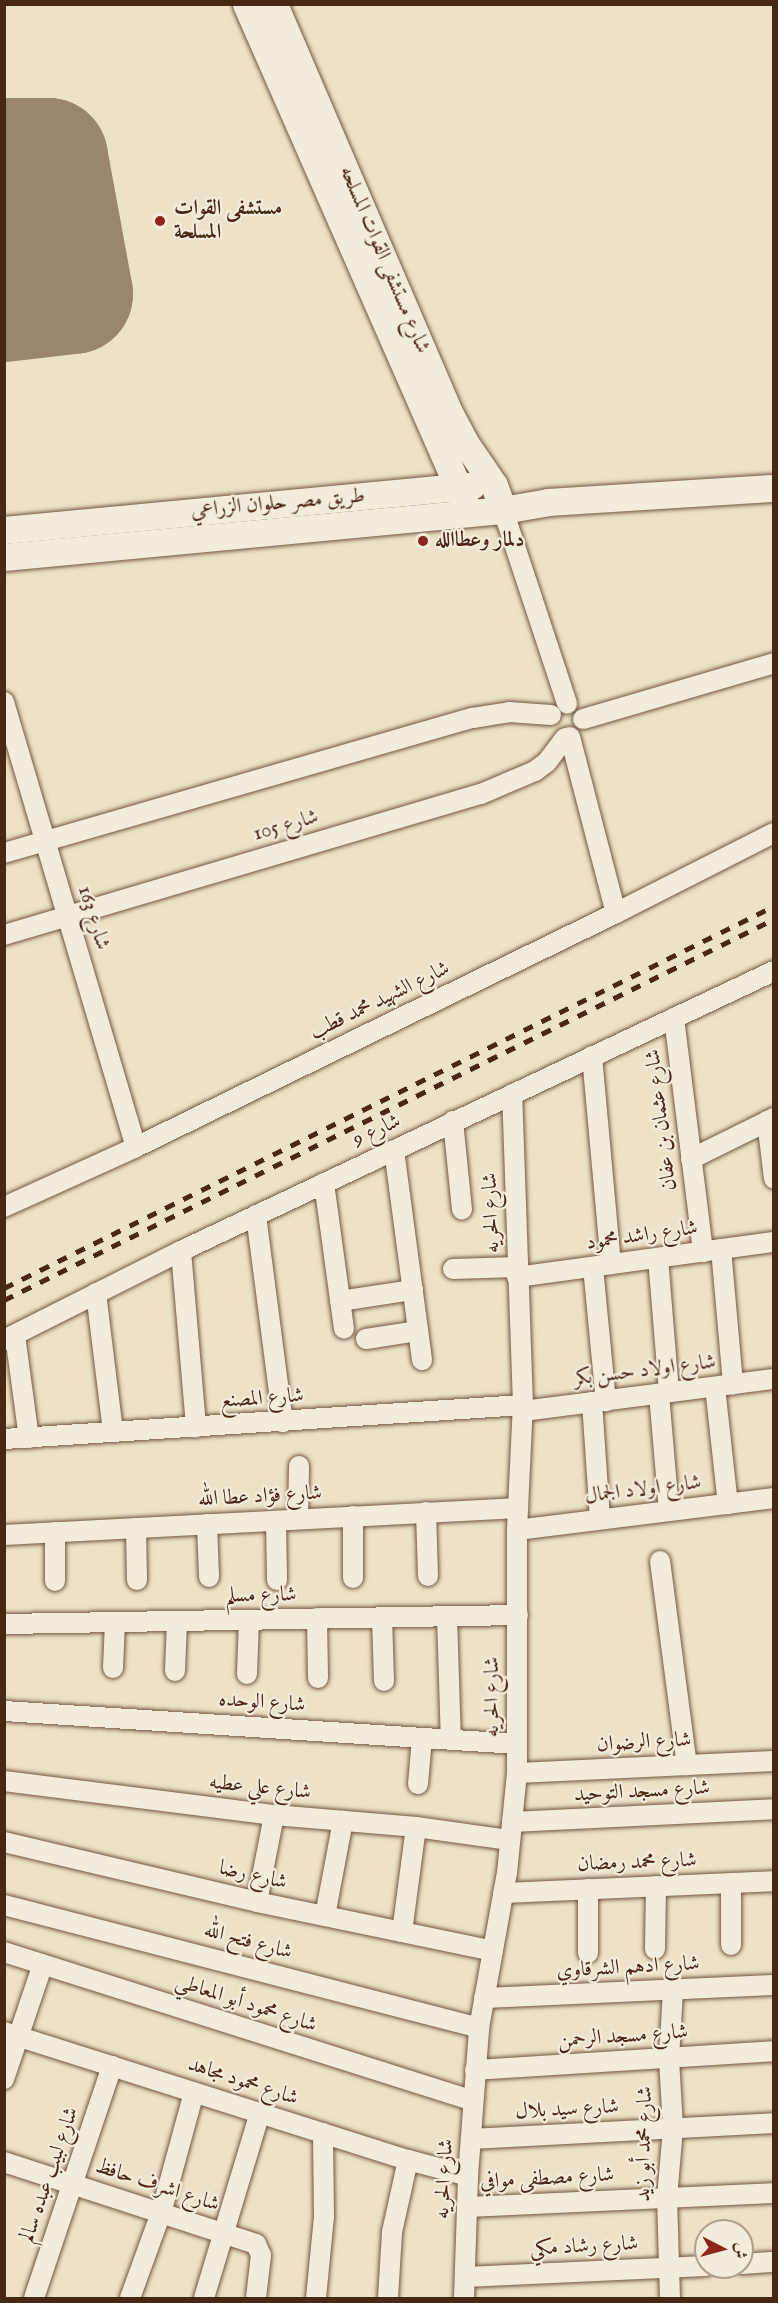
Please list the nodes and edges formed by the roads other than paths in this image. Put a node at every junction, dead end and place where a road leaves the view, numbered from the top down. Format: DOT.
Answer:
graph roads {
  1 [pos="246,4"];
  2 [pos="274,4"];
  3 [pos="457,487"];
  4 [pos="774,488"];
  5 [pos="499,498"];
  6 [pos="204,511"];
  7 [pos="470,512"];
  8 [pos="263,519"];
  9 [pos="4,530"];
  10 [pos="212,538"];
  11 [pos="4,557"];
  12 [pos="774,663"];
  13 [pos="4,702"];
  14 [pos="559,710"];
  15 [pos="583,718"];
  16 [pos="568,738"];
  17 [pos="774,833"];
  18 [pos="45,841"];
  19 [pos="4,853"];
  20 [pos="616,914"];
  21 [pos="67,916"];
  22 [pos="4,935"];
  23 [pos="774,971"];
  24 [pos="674,1018"];
  25 [pos="592,1056"];
  26 [pos="512,1094"];
  27 [pos="770,1120"];
  28 [pos="453,1121"];
  29 [pos="136,1147"];
  30 [pos="394,1150"];
  31 [pos="691,1159"];
  32 [pos="774,1179"];
  33 [pos="324,1183"];
  34 [pos="4,1207"];
  35 [pos="462,1210"];
  36 [pos="256,1215"];
  37 [pos="774,1242"];
  38 [pos="712,1250"];
  39 [pos="181,1251"];
  40 [pos="658,1258"];
  41 [pos="602,1266"];
  42 [pos="453,1269"];
  43 [pos="517,1272"];
  44 [pos="413,1290"];
  45 [pos="96,1293"];
  46 [pos="340,1301"];
  47 [pos="344,1329"];
  48 [pos="418,1330"];
  49 [pos="10,1337"];
  50 [pos="366,1339"];
  51 [pos="422,1360"];
  52 [pos="774,1379"];
  53 [pos="724,1385"];
  54 [pos="664,1393"];
  55 [pos="599,1402"];
  56 [pos="523,1408"];
  57 [pos="283,1422"];
  58 [pos="196,1427"];
  59 [pos="113,1432"];
  60 [pos="29,1438"];
  61 [pos="4,1439"];
  62 [pos="299,1466"];
  63 [pos="774,1498"];
  64 [pos="728,1504"];
  65 [pos="518,1508"];
  66 [pos="669,1511"];
  67 [pos="426,1512"];
  68 [pos="353,1516"];
  69 [pos="298,1519"];
  70 [pos="600,1519"];
  71 [pos="276,1521"];
  72 [pos="207,1524"];
  73 [pos="136,1528"];
  74 [pos="518,1530"];
  75 [pos="55,1532"];
  76 [pos="4,1535"];
  77 [pos="660,1561"];
  78 [pos="428,1576"];
  79 [pos="209,1577"];
  80 [pos="353,1578"];
  81 [pos="137,1580"];
  82 [pos="277,1580"];
  83 [pos="54,1581"];
  84 [pos="518,1615"];
  85 [pos="447,1616"];
  86 [pos="382,1617"];
  87 [pos="317,1618"];
  88 [pos="249,1620"];
  89 [pos="177,1621"];
  90 [pos="115,1622"];
  91 [pos="4,1624"];
  92 [pos="113,1668"];
  93 [pos="176,1671"];
  94 [pos="247,1674"];
  95 [pos="318,1678"];
  96 [pos="384,1681"];
  97 [pos="4,1711"];
  98 [pos="422,1738"];
  99 [pos="451,1740"];
  100 [pos="517,1744"];
  101 [pos="774,1761"];
  102 [pos="687,1765"];
  103 [pos="517,1773"];
  104 [pos="4,1780"];
  105 [pos="418,1784"];
  106 [pos="774,1809"];
  107 [pos="274,1815"];
  108 [pos="343,1821"];
  109 [pos="416,1827"];
  110 [pos="511,1831"];
  111 [pos="4,1842"];
  112 [pos="774,1881"];
  113 [pos="731,1883"];
  114 [pos="656,1886"];
  115 [pos="588,1889"];
  116 [pos="503,1893"];
  117 [pos="257,1902"];
  118 [pos="4,1905"];
  119 [pos="325,1916"];
  120 [pos="402,1932"];
  121 [pos="731,1946"];
  122 [pos="655,1949"];
  123 [pos="493,1950"];
  124 [pos="4,1952"];
  125 [pos="588,1953"];
  126 [pos="43,1964"];
  127 [pos="774,1985"];
  128 [pos="673,1990"];
  129 [pos="484,1998"];
  130 [pos="479,2028"];
  131 [pos="12,2034"];
  132 [pos="774,2051"];
  133 [pos="669,2058"];
  134 [pos="112,2066"];
  135 [pos="475,2070"];
  136 [pos="4,2079"];
  137 [pos="194,2092"];
  138 [pos="473,2102"];
  139 [pos="260,2113"];
  140 [pos="774,2123"];
  141 [pos="673,2128"];
  142 [pos="323,2133"];
  143 [pos="471,2139"];
  144 [pos="408,2160"];
  145 [pos="4,2162"];
  146 [pos="468,2176"];
  147 [pos="72,2184"];
  148 [pos="774,2193"];
  149 [pos="667,2198"];
  150 [pos="467,2207"];
  151 [pos="161,2213"];
  152 [pos="225,2234"];
  153 [pos="774,2262"];
  154 [pos="754,2263"];
  155 [pos="694,2266"];
  156 [pos="669,2267"];
  157 [pos="465,2277"];
  158 [pos="34,2298"];
  159 [pos="130,2298"];
  160 [pos="204,2298"];
  161 [pos="256,2298"];
  162 [pos="316,2298"];
  163 [pos="388,2298"];
  164 [pos="464,2298"];
  165 [pos="669,2298"];
  1 -- 3 [label="main road, شارع مستشفى القوات المسلحه"];
  2 -- 5 [label="main road, شارع مستشفى القوات المسلحه"];
  3 -- 5 [label="main road, طريق مصر حلوان الزراعي"];
  3 -- 7 [label="main road, شارع مستشفى القوات المسلحه"];
  3 -- 8 [label="main road, طريق مصر حلوان الزراعي"];
  4 -- 5 [label="main road, طريق مصر حلوان الزراعي"];
  5 -- 7 [label="main road, طريق مصر حلوان الزراعي"];
  5 -- 14 [label="street"];
  6 -- 8 [label="main road, طريق مصر حلوان الزراعي"];
  6 -- 9 [label="main road, طريق مصر حلوان الزراعي"];
  6 -- 10 [label="main road"];
  7 -- 8 [label="main road, طريق مصر حلوان الزراعي"];
  8 -- 10 [label="main road, طريق مصر حلوان الزراعي"];
  10 -- 11 [label="main road, طريق مصر حلوان الزراعي"];
  12 -- 15 [label="street"];
  13 -- 18 [label="street, شارع 163"];
  14 -- 15 [label="street"];
  14 -- 16 [label="street"];
  14 -- 18 [label="street"];
  15 -- 16 [label="street"];
  16 -- 20 [label="street"];
  16 -- 21 [label="street, شارع 105"];
  17 -- 20 [label="street, شارع الشهيد محمد قطب"];
  18 -- 19 [label="street"];
  18 -- 21 [label="street, شارع 163"];
  20 -- 29 [label="street, شارع الشهيد محمد قطب"];
  21 -- 22 [label="street, شارع 105"];
  21 -- 29 [label="street, شارع 163"];
  23 -- 24 [label="street, شارع 9"];
  24 -- 25 [label="street, شارع 9"];
  24 -- 31 [label="street, شارع عثمان بن عفان"];
  25 -- 26 [label="street, شارع 9"];
  25 -- 41 [label="street"];
  26 -- 28 [label="street, شارع 9"];
  26 -- 43 [label="street, شارع الحريه"];
  27 -- 31 [label="street"];
  27 -- 32 [label="street"];
  28 -- 30 [label="street, شارع 9"];
  28 -- 35 [label="street"];
  29 -- 34 [label="street, شارع الشهيد محمد قطب"];
  30 -- 33 [label="street, شارع 9"];
  30 -- 44 [label="street"];
  31 -- 38 [label="street, شارع عثمان بن عفان"];
  33 -- 36 [label="street, شارع 9"];
  33 -- 46 [label="street"];
  36 -- 39 [label="street, شارع 9"];
  36 -- 57 [label="street"];
  37 -- 38 [label="street, شارع راشد محمود"];
  38 -- 40 [label="street, شارع راشد محمود"];
  38 -- 53 [label="street, شارع عثمان بن عفان"];
  39 -- 45 [label="street, شارع 9"];
  39 -- 58 [label="street"];
  40 -- 41 [label="street, شارع راشد محمود"];
  40 -- 54 [label="street"];
  41 -- 43 [label="street, شارع راشد محمود"];
  41 -- 55 [label="street"];
  42 -- 43 [label="street, شارع راشد محمود"];
  43 -- 56 [label="street, شارع الحريه"];
  44 -- 46 [label="street"];
  44 -- 48 [label="street"];
  45 -- 49 [label="street, شارع 9"];
  45 -- 59 [label="street"];
  46 -- 47 [label="street"];
  48 -- 50 [label="street"];
  48 -- 51 [label="street"];
  49 -- 60 [label="street"];
  52 -- 53 [label="street, شارع اولاد حسن بكر"];
  53 -- 54 [label="street, شارع اولاد حسن بكر"];
  53 -- 64 [label="street, شارع عثمان بن عفان"];
  54 -- 55 [label="street, شارع اولاد حسن بكر"];
  54 -- 66 [label="street"];
  55 -- 56 [label="street, شارع اولاد حسن بكر"];
  55 -- 70 [label="street"];
  56 -- 57 [label="street, شارع المصنع"];
  56 -- 65 [label="street, شارع الحريه"];
  57 -- 58 [label="street, شارع المصنع"];
  58 -- 59 [label="street, شارع المصنع"];
  59 -- 60 [label="street, شارع المصنع"];
  60 -- 61 [label="street, شارع المصنع"];
  62 -- 69 [label="street"];
  63 -- 64 [label="street, شارع اولاد الجمال"];
  64 -- 66 [label="street, شارع اولاد الجمال"];
  65 -- 67 [label="street, شارع فؤاد عطا الله"];
  65 -- 74 [label="street, شارع الحريه"];
  66 -- 70 [label="street, شارع اولاد الجمال"];
  67 -- 68 [label="street, شارع فؤاد عطا الله"];
  67 -- 78 [label="street"];
  68 -- 69 [label="street, شارع فؤاد عطا الله"];
  68 -- 80 [label="street"];
  69 -- 71 [label="street, شارع فؤاد عطا الله"];
  70 -- 74 [label="street, شارع اولاد الجمال"];
  71 -- 72 [label="street, شارع فؤاد عطا الله"];
  71 -- 82 [label="street"];
  72 -- 73 [label="street, شارع فؤاد عطا الله"];
  72 -- 79 [label="street"];
  73 -- 75 [label="street, شارع فؤاد عطا الله"];
  73 -- 81 [label="street"];
  74 -- 84 [label="street, شارع الحريه"];
  75 -- 76 [label="street, شارع فؤاد عطا الله"];
  75 -- 83 [label="street"];
  77 -- 102 [label="street"];
  84 -- 85 [label="street, شارع مسلم"];
  84 -- 100 [label="street, شارع الحريه"];
  85 -- 86 [label="street, شارع مسلم"];
  85 -- 99 [label="street"];
  86 -- 87 [label="street, شارع مسلم"];
  86 -- 96 [label="street"];
  87 -- 88 [label="street, شارع مسلم"];
  87 -- 95 [label="street"];
  88 -- 89 [label="street, شارع مسلم"];
  88 -- 94 [label="street"];
  89 -- 90 [label="street, شارع مسلم"];
  89 -- 93 [label="street"];
  90 -- 91 [label="street, شارع مسلم"];
  90 -- 92 [label="street"];
  97 -- 98 [label="street, شارع الوحده"];
  98 -- 99 [label="street, شارع الوحده"];
  98 -- 105 [label="street"];
  99 -- 100 [label="street, شارع الوحده"];
  100 -- 103 [label="street, شارع الحريه"];
  101 -- 102 [label="street, شارع الرضوان"];
  102 -- 103 [label="street, شارع الرضوان"];
  103 -- 110 [label="street, شارع الحريه"];
  104 -- 107 [label="street, شارع علي عطيه"];
  106 -- 110 [label="street, شارع مسجد التوحيد"];
  107 -- 108 [label="street, شارع علي عطيه"];
  107 -- 117 [label="street"];
  108 -- 109 [label="street, شارع علي عطيه"];
  108 -- 119 [label="street"];
  109 -- 110 [label="street, شارع علي عطيه"];
  109 -- 120 [label="street"];
  110 -- 116 [label="street, شارع الحريه"];
  111 -- 117 [label="street, شارع رضا"];
  112 -- 113 [label="street, شارع محمد رمضان"];
  113 -- 114 [label="street, شارع محمد رمضان"];
  113 -- 121 [label="street"];
  114 -- 115 [label="street, شارع محمد رمضان"];
  114 -- 122 [label="street"];
  115 -- 116 [label="street, شارع محمد رمضان"];
  115 -- 125 [label="street"];
  116 -- 123 [label="street, شارع الحريه"];
  117 -- 119 [label="street, شارع رضا"];
  118 -- 130 [label="street, شارع فتح الله"];
  119 -- 120 [label="street, شارع رضا"];
  120 -- 123 [label="street, شارع رضا"];
  123 -- 129 [label="street, شارع الحريه"];
  124 -- 126 [label="street, شارع محمود أبو المعاطي"];
  126 -- 131 [label="street"];
  126 -- 138 [label="street, شارع محمود أبو المعاطي"];
  127 -- 128 [label="street, شارع ادهم الشرقاوي"];
  128 -- 129 [label="street, شارع ادهم الشرقاوي"];
  128 -- 133 [label="street, شارع محمد أبو زيد"];
  129 -- 130 [label="street, شارع الحريه"];
  130 -- 135 [label="street, شارع الحريه"];
  131 -- 134 [label="street, شارع محمود مجاهد"];
  131 -- 136 [label="street"];
  132 -- 133 [label="street, شارع مسجد الرحمن"];
  133 -- 135 [label="street, شارع مسجد الرحمن"];
  133 -- 141 [label="street, شارع محمد أبو زيد"];
  134 -- 137 [label="street, شارع محمود مجاهد"];
  134 -- 147 [label="street, شارع لبيب عبده سالم"];
  135 -- 138 [label="street, شارع الحريه"];
  137 -- 139 [label="street, شارع محمود مجاهد"];
  137 -- 151 [label="street"];
  138 -- 143 [label="street, شارع الحريه"];
  139 -- 142 [label="street, شارع محمود مجاهد"];
  139 -- 152 [label="street"];
  140 -- 141 [label="street, شارع سيد بلال"];
  141 -- 143 [label="street, شارع سيد بلال"];
  141 -- 149 [label="street, شارع محمد أبو زيد"];
  142 -- 144 [label="street, شارع محمود مجاهد"];
  142 -- 162 [label="street"];
  143 -- 146 [label="street, شارع الحريه"];
  144 -- 146 [label="street, شارع محمود مجاهد"];
  144 -- 163 [label="street"];
  145 -- 147 [label="street, شارع اشرف حافظ"];
  146 -- 150 [label="street, شارع الحريه"];
  147 -- 151 [label="street, شارع اشرف حافظ"];
  147 -- 158 [label="street, شارع لبيب عبده سالم"];
  148 -- 149 [label="street, شارع مصطفى موافي"];
  149 -- 150 [label="street, شارع مصطفى موافي"];
  149 -- 156 [label="street, شارع محمد أبو زيد"];
  150 -- 157 [label="street, شارع الحريه"];
  151 -- 152 [label="street, شارع اشرف حافظ"];
  151 -- 159 [label="street"];
  152 -- 160 [label="street"];
  152 -- 161 [label="street, شارع اشرف حافظ"];
  153 -- 154 [label="street"];
  155 -- 156 [label="street, شارع رشاد مكي"];
  156 -- 157 [label="street, شارع رشاد مكي"];
  156 -- 165 [label="street, شارع محمد أبو زيد"];
  157 -- 164 [label="street, شارع الحريه"];
}
